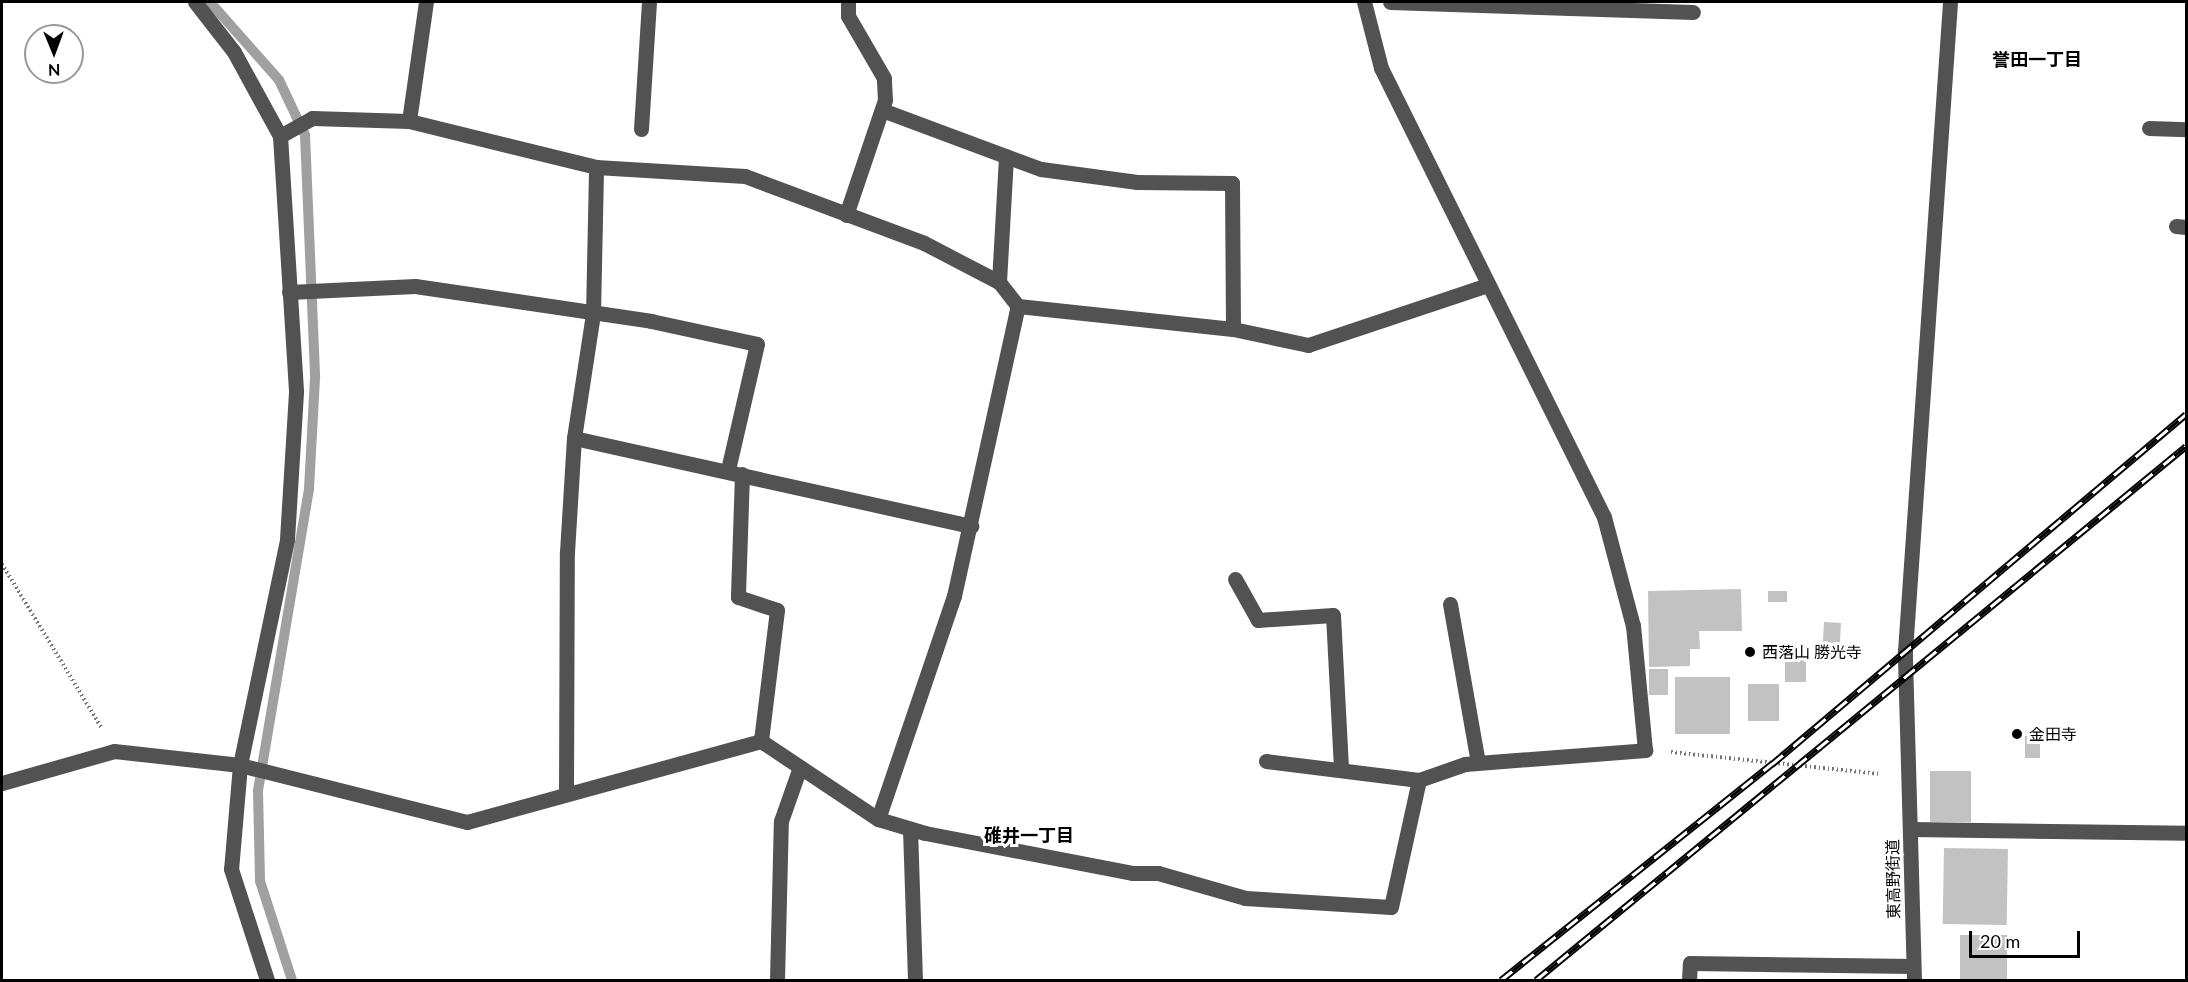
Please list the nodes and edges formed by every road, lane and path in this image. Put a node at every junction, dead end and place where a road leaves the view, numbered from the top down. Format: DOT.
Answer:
graph roads {
  1 [pos="195,2"];
  2 [pos="426,2"];
  3 [pos="649,2"];
  4 [pos="848,2"];
  5 [pos="1364,2"];
  6 [pos="1390,2"];
  7 [pos="1950,2"];
  8 [pos="1597,5"];
  9 [pos="1693,12"];
  10 [pos="882,110"];
  11 [pos="409,121"];
  12 [pos="2149,128"];
  13 [pos="642,129"];
  14 [pos="2187,129"];
  15 [pos="280,136"];
  16 [pos="1006,156"];
  17 [pos="596,167"];
  18 [pos="846,215"];
  19 [pos="999,282"];
  20 [pos="1487,285"];
  21 [pos="290,292"];
  22 [pos="1018,306"];
  23 [pos="593,314"];
  24 [pos="1233,329"];
  25 [pos="574,438"];
  26 [pos="735,472"];
  27 [pos="971,526"];
  28 [pos="2,564"];
  29 [pos="1235,579"];
  30 [pos="1450,603"];
  31 [pos="761,741"];
  32 [pos="1645,750"];
  33 [pos="114,751"];
  34 [pos="1266,761"];
  35 [pos="1478,763"];
  36 [pos="240,765"];
  37 [pos="800,767"];
  38 [pos="1341,770"];
  39 [pos="1909,777"];
  40 [pos="1419,780"];
  41 [pos="2,783"];
  42 [pos="566,794"];
  43 [pos="878,819"];
  44 [pos="910,829"];
  45 [pos="1910,829"];
  46 [pos="2187,833"];
  47 [pos="1914,973"];
  48 [pos="267,981"];
  49 [pos="777,981"];
  50 [pos="915,981"];
  51 [pos="1689,981"];
  1 -- 15 [label="street"];
  2 -- 11 [label="street"];
  3 -- 13 [label="street"];
  4 -- 10 [label="street"];
  5 -- 20 [label="street"];
  6 -- 8 [label="street"];
  7 -- 39 [label="street, 東高野街道"];
  8 -- 9 [label="street"];
  10 -- 16 [label="street"];
  10 -- 18 [label="street"];
  11 -- 15 [label="street"];
  11 -- 17 [label="street"];
  12 -- 14 [label="street"];
  15 -- 21 [label="street"];
  16 -- 19 [label="street"];
  16 -- 24 [label="street"];
  17 -- 18 [label="street"];
  17 -- 23 [label="street"];
  18 -- 19 [label="street"];
  19 -- 22 [label="street"];
  20 -- 24 [label="street"];
  20 -- 32 [label="street"];
  21 -- 23 [label="street"];
  21 -- 36 [label="street"];
  22 -- 24 [label="street"];
  22 -- 27 [label="street"];
  23 -- 25 [label="street"];
  23 -- 26 [label="street"];
  25 -- 26 [label="street"];
  25 -- 42 [label="street"];
  26 -- 27 [label="street"];
  26 -- 31 [label="street"];
  27 -- 43 [label="street"];
  28 -- 33 [label="path"];
  29 -- 38 [label="street"];
  30 -- 35 [label="street"];
  31 -- 37 [label="street"];
  31 -- 42 [label="street"];
  32 -- 35 [label="street"];
  32 -- 39 [label="path"];
  33 -- 36 [label="street"];
  33 -- 41 [label="street"];
  34 -- 38 [label="street"];
  35 -- 40 [label="street"];
  36 -- 42 [label="street"];
  36 -- 48 [label="street"];
  37 -- 43 [label="street"];
  37 -- 49 [label="street"];
  38 -- 40 [label="street"];
  39 -- 45 [label="street, 東高野街道"];
  40 -- 44 [label="street"];
  43 -- 44 [label="street"];
  44 -- 50 [label="street"];
  45 -- 46 [label="street"];
  45 -- 47 [label="street, 東高野街道"];
  47 -- 51 [label="street"];
}
